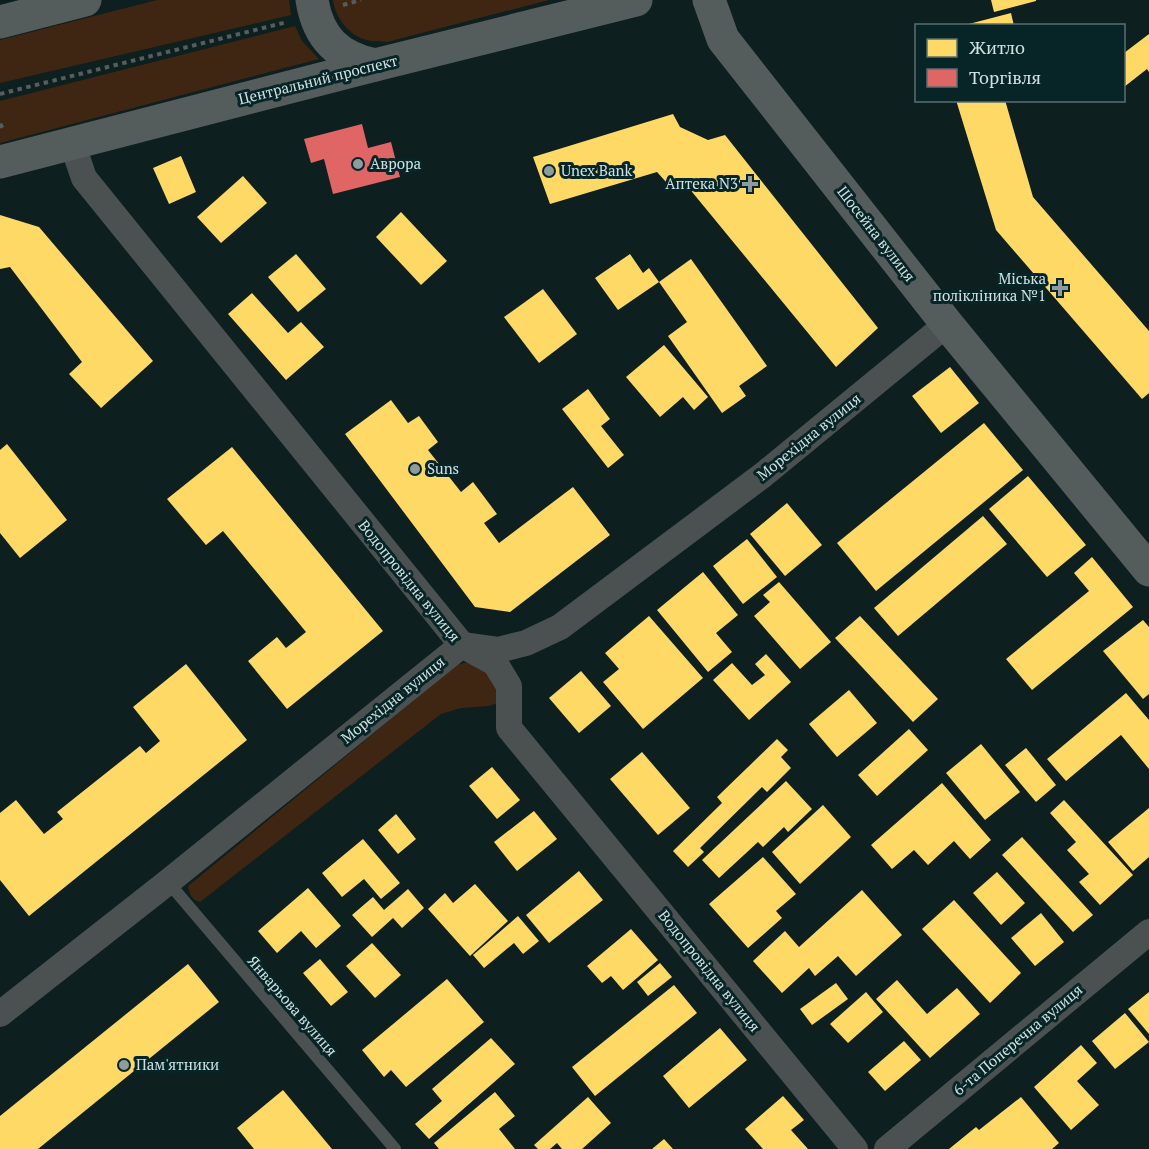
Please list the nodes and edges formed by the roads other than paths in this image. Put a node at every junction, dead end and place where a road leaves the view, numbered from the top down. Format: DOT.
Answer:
graph roads {
  1 [pos="86,0"];
  2 [pos="636,0"];
  3 [pos="709,0"];
  4 [pos="313,7"];
  5 [pos="0,22"];
  6 [pos="375,65"];
  7 [pos="72,143"];
  8 [pos="0,162"];
  9 [pos="947,324"];
  10 [pos="1149,570"];
  11 [pos="462,645"];
  12 [pos="168,882"];
  13 [pos="1149,932"];
  14 [pos="0,1014"];
  15 [pos="395,1149"];
  16 [pos="855,1149"];
  17 [pos="887,1149"];
  1 -- 5 [label="main road"];
  2 -- 6 [label="main road, Центральний проспект"];
  3 -- 9 [label="main road, Шосейна вулиця"];
  4 -- 6 [label="main road"];
  6 -- 7 [label="main road, Центральний проспект"];
  7 -- 8 [label="main road, Центральний проспект"];
  7 -- 11 [label="street, Водопровідна вулиця"];
  9 -- 10 [label="main road, Шосейна вулиця"];
  9 -- 11 [label="street, Морехідна вулиця"];
  11 -- 12 [label="street, Морехідна вулиця"];
  11 -- 16 [label="street, Водопровідна вулиця"];
  12 -- 14 [label="street, Морехідна вулиця"];
  12 -- 15 [label="lane, Январьова вулиця"];
  13 -- 17 [label="street, 6-та Поперечна вулиця"];
}
